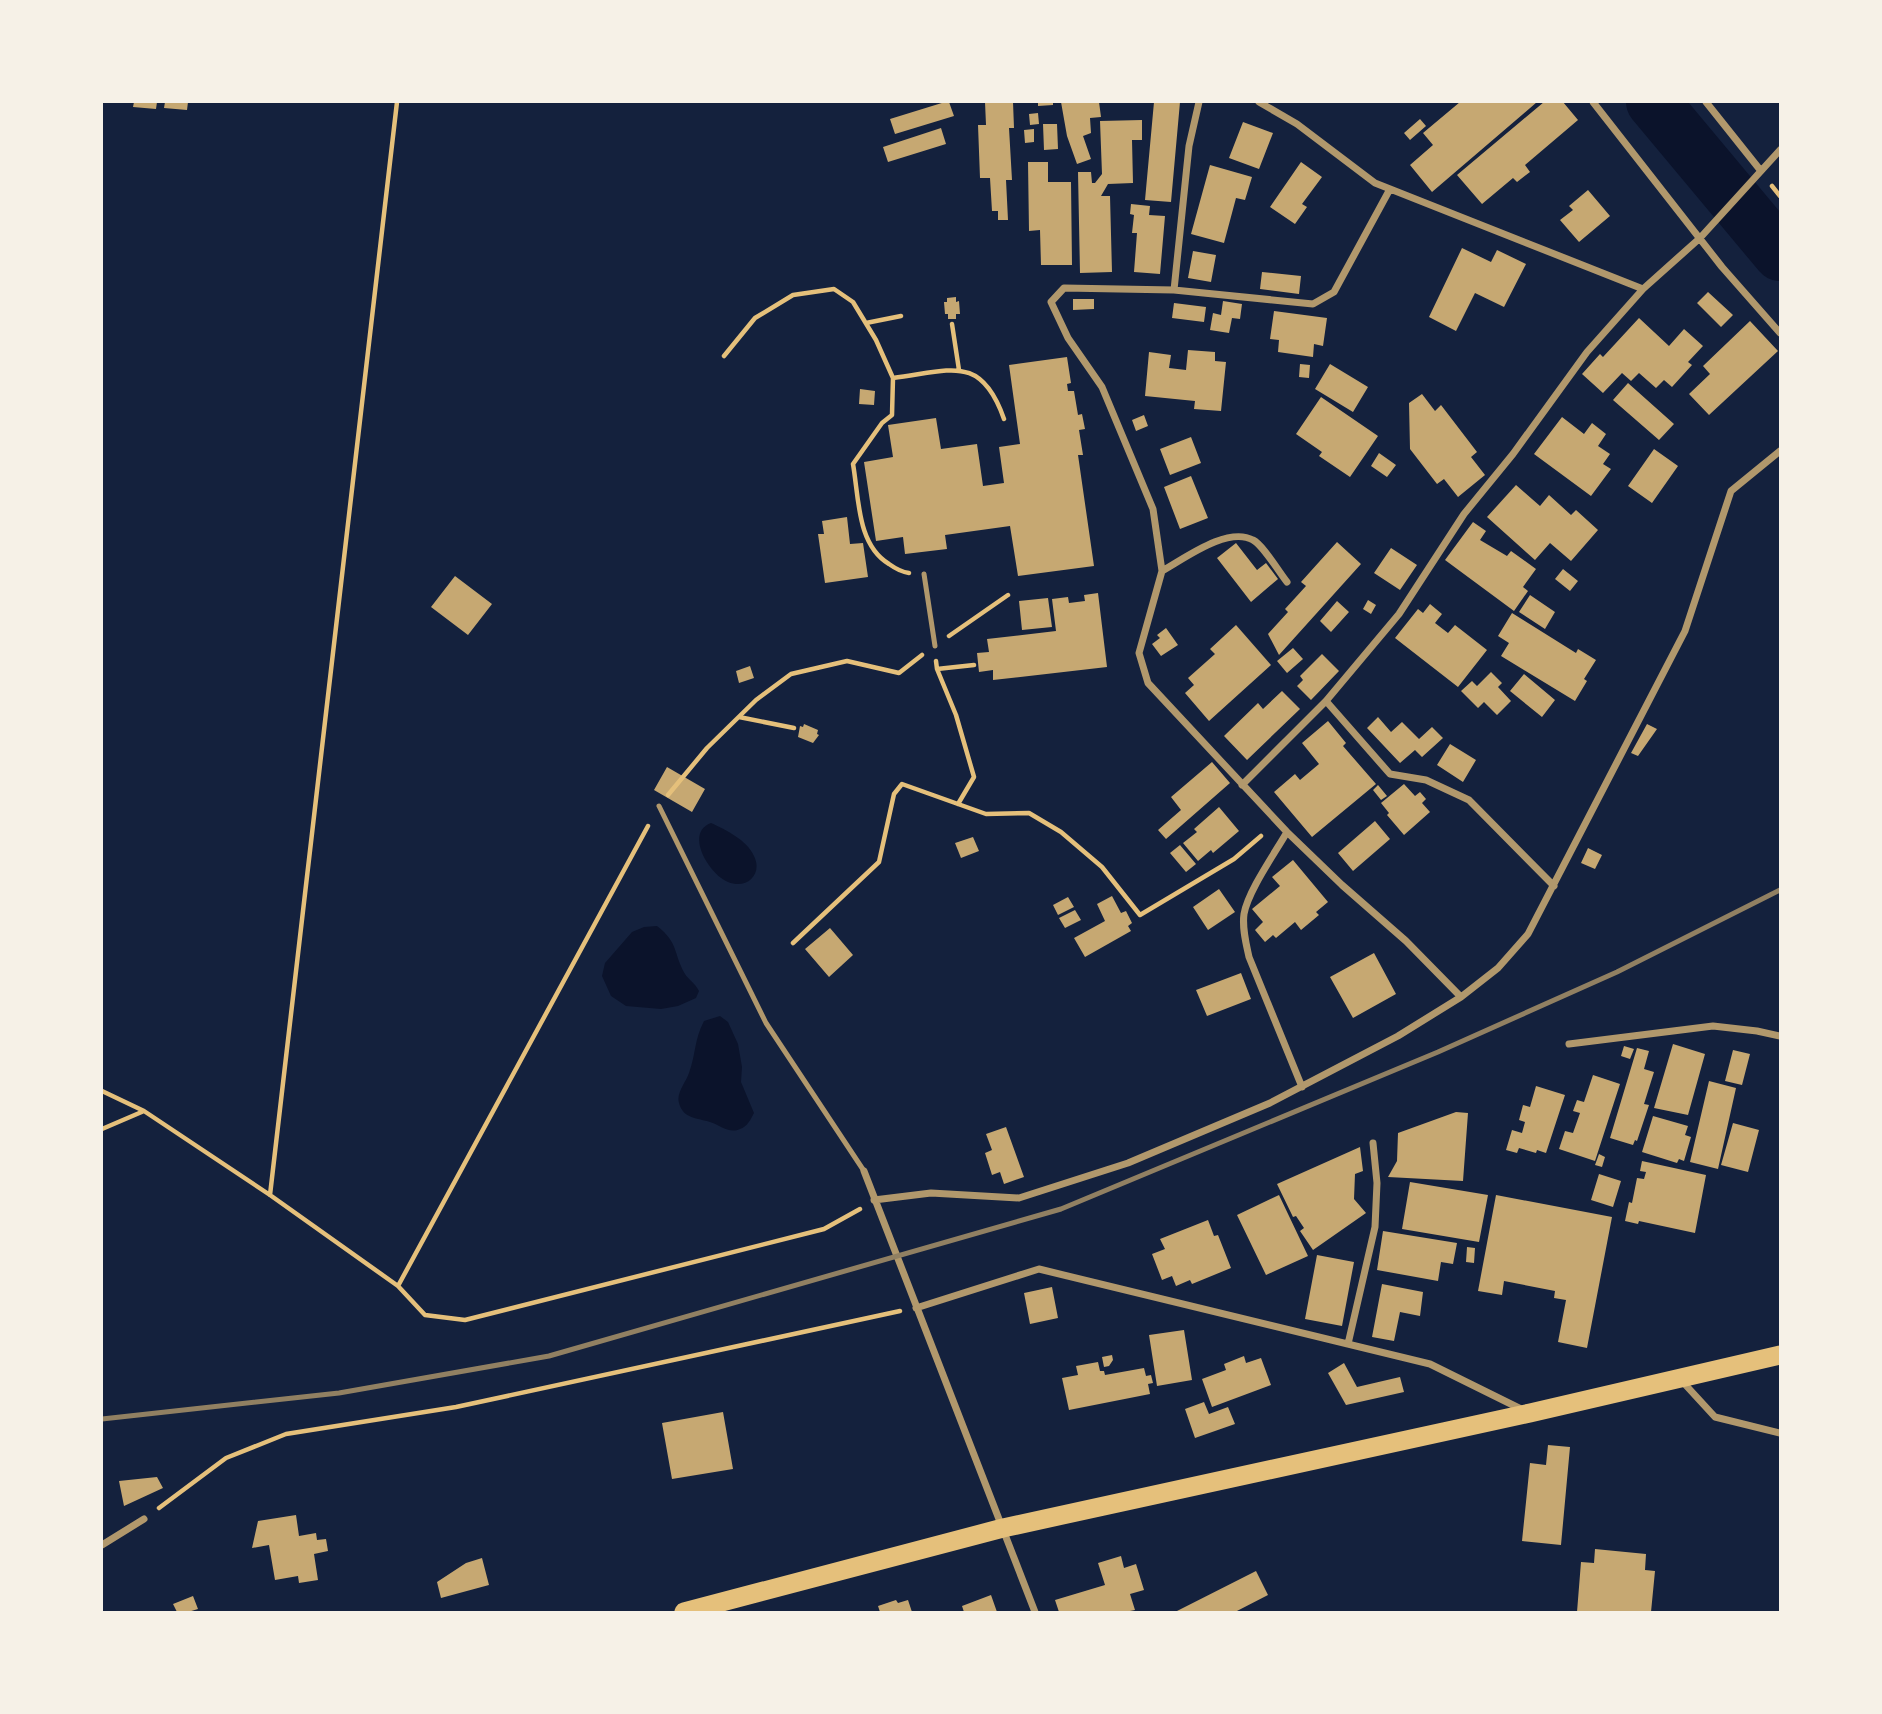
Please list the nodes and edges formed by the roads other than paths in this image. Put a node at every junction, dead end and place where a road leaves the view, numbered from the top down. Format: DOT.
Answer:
graph roads {
  1 [pos="1199,102"];
  2 [pos="1259,102"];
  3 [pos="1593,102"];
  4 [pos="1706,102"];
  5 [pos="1780,150"];
  6 [pos="1761,171"];
  7 [pos="1390,189"];
  8 [pos="1700,237"];
  9 [pos="1643,289"];
  10 [pos="1174,290"];
  11 [pos="1780,333"];
  12 [pos="1780,451"];
  13 [pos="1162,571"];
  14 [pos="924,574"];
  15 [pos="1287,582"];
  16 [pos="935,646"];
  17 [pos="1326,701"];
  18 [pos="1242,785"];
  19 [pos="659,806"];
  20 [pos="1287,832"];
  21 [pos="1554,886"];
  22 [pos="1461,997"];
  23 [pos="1780,1036"];
  24 [pos="1569,1044"];
  25 [pos="1302,1087"];
  26 [pos="1373,1143"];
  27 [pos="864,1171"];
  28 [pos="874,1200"];
  29 [pos="916,1308"];
  30 [pos="1348,1344"];
  31 [pos="1780,1355"];
  32 [pos="1681,1379"];
  33 [pos="1530,1413"];
  34 [pos="1780,1433"];
  35 [pos="144,1519"];
  36 [pos="1003,1528"];
  37 [pos="102,1545"];
  38 [pos="684,1612"];
  39 [pos="1035,1612"];
  1 -- 10 [label="street"];
  2 -- 7 [label="street"];
  3 -- 8 [label="street"];
  4 -- 6 [label="street"];
  5 -- 6 [label="street"];
  6 -- 8 [label="street"];
  7 -- 9 [label="street"];
  7 -- 10 [label="street"];
  8 -- 9 [label="street"];
  8 -- 11 [label="street"];
  9 -- 17 [label="street"];
  10 -- 13 [label="street"];
  12 -- 21 [label="street"];
  13 -- 15 [label="street"];
  13 -- 18 [label="street"];
  14 -- 16 [label="lane"];
  17 -- 18 [label="street"];
  17 -- 21 [label="street"];
  18 -- 20 [label="street"];
  19 -- 27 [label="lane"];
  20 -- 22 [label="street"];
  20 -- 25 [label="street"];
  21 -- 22 [label="street"];
  22 -- 25 [label="street"];
  23 -- 24 [label="street"];
  25 -- 28 [label="street"];
  26 -- 30 [label="street"];
  27 -- 28 [label="street"];
  28 -- 29 [label="street"];
  29 -- 30 [label="street"];
  29 -- 36 [label="street"];
  30 -- 33 [label="street"];
  31 -- 32 [label="highway"];
  32 -- 33 [label="highway"];
  32 -- 34 [label="street"];
  33 -- 36 [label="highway"];
  35 -- 37 [label="street"];
  36 -- 38 [label="highway"];
  36 -- 39 [label="street"];
}
